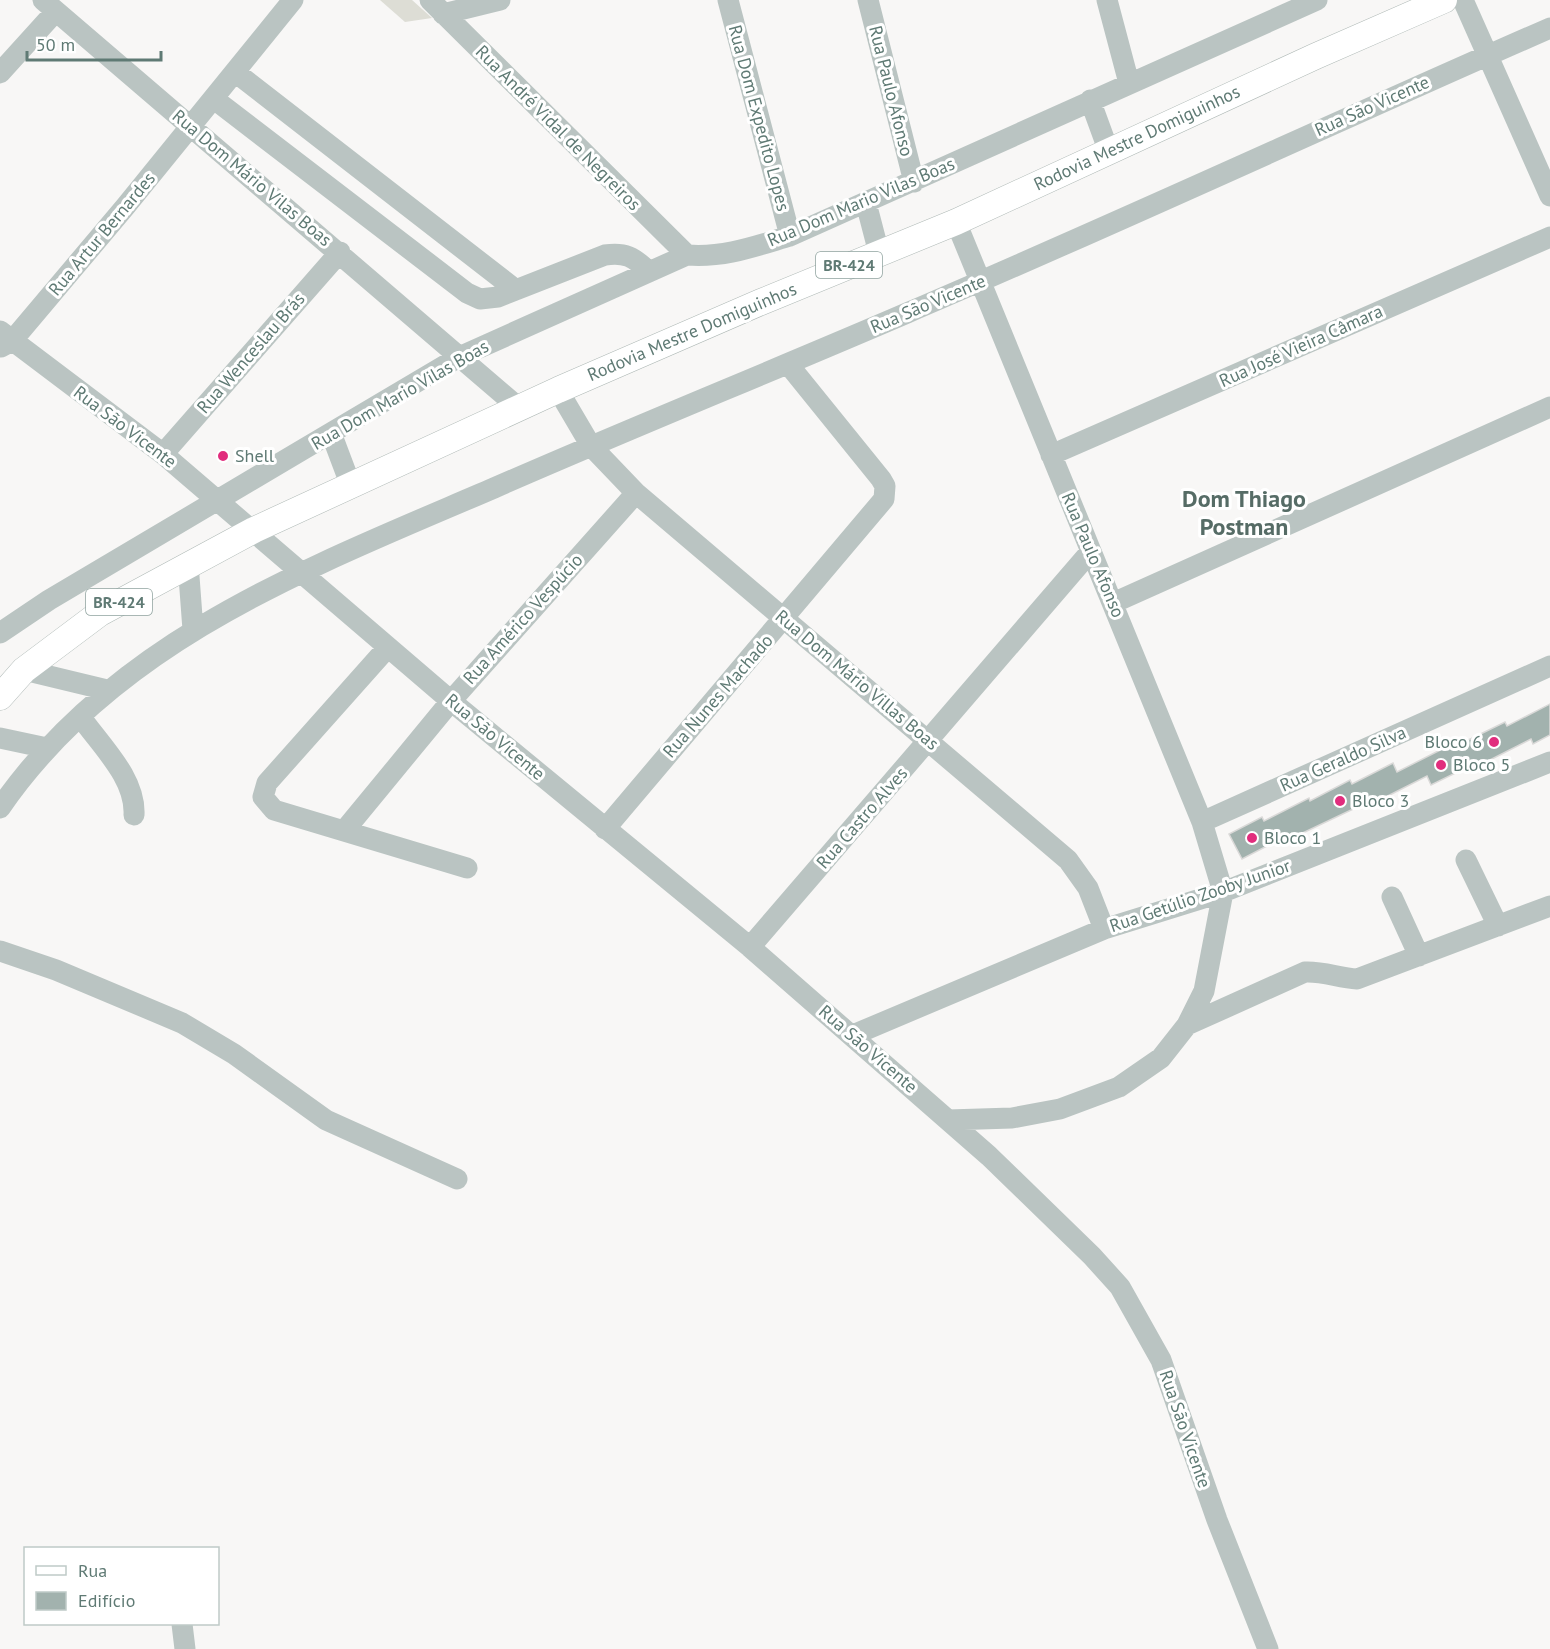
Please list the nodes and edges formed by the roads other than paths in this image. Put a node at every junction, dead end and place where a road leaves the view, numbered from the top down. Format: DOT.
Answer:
graph roads {
  1 [pos="293,0"];
  2 [pos="500,0"];
  3 [pos="728,0"];
  4 [pos="868,0"];
  5 [pos="1107,0"];
  6 [pos="1317,0"];
  7 [pos="1444,0"];
  8 [pos="1462,0"];
  9 [pos="49,5"];
  10 [pos="436,7"];
  11 [pos="1550,28"];
  12 [pos="1487,55"];
  13 [pos="235,72"];
  14 [pos="0,73"];
  15 [pos="1129,83"];
  16 [pos="214,99"];
  17 [pos="1090,100"];
  18 [pos="191,127"];
  19 [pos="1109,152"];
  20 [pos="914,182"];
  21 [pos="1550,196"];
  22 [pos="866,203"];
  23 [pos="956,222"];
  24 [pos="790,236"];
  25 [pos="1550,237"];
  26 [pos="340,252"];
  27 [pos="879,253"];
  28 [pos="687,255"];
  29 [pos="648,271"];
  30 [pos="979,282"];
  31 [pos="516,290"];
  32 [pos="4,340"];
  33 [pos="459,357"];
  34 [pos="788,364"];
  35 [pos="558,390"];
  36 [pos="1550,407"];
  37 [pos="519,408"];
  38 [pos="331,433"];
  39 [pos="591,446"];
  40 [pos="163,454"];
  41 [pos="1051,455"];
  42 [pos="351,486"];
  43 [pos="636,493"];
  44 [pos="217,499"];
  45 [pos="254,530"];
  46 [pos="1091,551"];
  47 [pos="188,563"];
  48 [pos="303,573"];
  49 [pos="1113,603"];
  50 [pos="783,620"];
  51 [pos="193,630"];
  52 [pos="0,633"];
  53 [pos="388,647"];
  54 [pos="1550,666"];
  55 [pos="24,670"];
  56 [pos="107,690"];
  57 [pos="0,697"];
  58 [pos="451,701"];
  59 [pos="80,716"];
  60 [pos="0,738"];
  61 [pos="930,740"];
  62 [pos="47,748"];
  63 [pos="1550,762"];
  64 [pos="0,808"];
  65 [pos="134,815"];
  66 [pos="1202,822"];
  67 [pos="605,829"];
  68 [pos="344,831"];
  69 [pos="1466,860"];
  70 [pos="467,868"];
  71 [pos="1223,892"];
  72 [pos="1392,897"];
  73 [pos="1550,906"];
  74 [pos="1498,926"];
  75 [pos="1104,929"];
  76 [pos="750,947"];
  77 [pos="0,951"];
  78 [pos="1419,956"];
  79 [pos="1187,1025"];
  80 [pos="853,1035"];
  81 [pos="948,1120"];
  82 [pos="457,1179"];
  83 [pos="182,1625"];
  84 [pos="185,1649"];
  85 [pos="1268,1649"];
  1 -- 13 [label="street, Rua Artur Bernardes"];
  2 -- 10 [label="street"];
  3 -- 24 [label="street, Rua Dom Expedito Lopes"];
  4 -- 20 [label="street, Rua Paulo Afonso"];
  5 -- 15 [label="street"];
  6 -- 15 [label="street, Rua Dom Mario Vilas Boas"];
  7 -- 19 [label="main road, Rodovia Mestre Domiguinhos / BR-424"];
  8 -- 12 [label="street"];
  9 -- 14 [label="street"];
  9 -- 18 [label="street, Rua Dom Mário Vilas Boas"];
  10 -- 28 [label="street, Rua André Vidal de Negreiros"];
  11 -- 12 [label="street, Rua São Vicente"];
  12 -- 21 [label="street"];
  12 -- 30 [label="street, Rua São Vicente"];
  13 -- 16 [label="street, Rua Artur Bernardes"];
  13 -- 31 [label="street"];
  15 -- 17 [label="street, Rua Dom Mario Vilas Boas"];
  16 -- 18 [label="street, Rua Artur Bernardes"];
  16 -- 31 [label="street"];
  17 -- 19 [label="street"];
  17 -- 20 [label="street, Rua Dom Mario Vilas Boas"];
  18 -- 26 [label="street, Rua Dom Mário Vilas Boas"];
  18 -- 32 [label="street, Rua Artur Bernardes"];
  19 -- 23 [label="main road, Rodovia Mestre Domiguinhos / BR-424"];
  20 -- 22 [label="street, Rua Dom Mario Vilas Boas"];
  22 -- 24 [label="street, Rua Dom Mario Vilas Boas"];
  22 -- 27 [label="street"];
  23 -- 27 [label="main road, Rodovia Mestre Domiguinhos / BR-424"];
  23 -- 30 [label="street, Rua Paulo Afonso"];
  24 -- 28 [label="street, Rua Dom Mario Vilas Boas"];
  25 -- 41 [label="street, Rua José Vieira Câmara"];
  26 -- 33 [label="street, Rua Dom Mário Vilas Boas"];
  26 -- 40 [label="street, Rua Wenceslau Brás"];
  27 -- 35 [label="main road, Rodovia Mestre Domiguinhos / BR-424"];
  28 -- 29 [label="street, Rua Dom Mario Vilas Boas"];
  29 -- 31 [label="street"];
  29 -- 33 [label="street, Rua Dom Mario Vilas Boas"];
  30 -- 34 [label="street, Rua São Vicente"];
  30 -- 41 [label="street, Rua Paulo Afonso"];
  32 -- 40 [label="street, Rua São Vicente"];
  33 -- 37 [label="street, Rua Dom Mário Vilas Boas"];
  33 -- 38 [label="street, Rua Dom Mario Vilas Boas"];
  34 -- 39 [label="street, Rua São Vicente"];
  34 -- 50 [label="street, Rua Nunes Machado"];
  35 -- 37 [label="main road, Rodovia Mestre Domiguinhos / BR-424"];
  35 -- 39 [label="street, Rua Dom Mário Villas Boas"];
  36 -- 49 [label="street"];
  37 -- 42 [label="main road, Rodovia Mestre Domiguinhos / BR-424"];
  38 -- 42 [label="street"];
  38 -- 44 [label="street, Rua Dom Mario Vilas Boas"];
  39 -- 43 [label="street, Rua Dom Mário Villas Boas"];
  39 -- 48 [label="street, Rua São Vicente"];
  40 -- 44 [label="street, Rua São Vicente"];
  41 -- 46 [label="street, Rua Paulo Afonso"];
  42 -- 45 [label="main road, Rodovia Mestre Domiguinhos / BR-424"];
  43 -- 50 [label="street, Rua Dom Mário Villas Boas"];
  43 -- 58 [label="street, Rua Américo Vespúcio"];
  44 -- 45 [label="street, Rua São Vicente"];
  44 -- 52 [label="street, Rua Dom Mario Vilas Boas"];
  45 -- 47 [label="main road, Rodovia Mestre Domiguinhos / BR-424"];
  45 -- 48 [label="street, Rua São Vicente"];
  46 -- 49 [label="street, Rua Paulo Afonso"];
  46 -- 61 [label="street, Rua Castro Alves"];
  47 -- 51 [label="street"];
  47 -- 55 [label="main road, Rodovia Mestre Domiguinhos / BR-424"];
  48 -- 51 [label="street"];
  48 -- 53 [label="street, Rua São Vicente"];
  49 -- 66 [label="street, Rua Paulo Afonso"];
  50 -- 61 [label="street, Rua Dom Mário Villas Boas"];
  50 -- 67 [label="street, Rua Nunes Machado"];
  51 -- 56 [label="street"];
  53 -- 58 [label="street, Rua São Vicente"];
  53 -- 68 [label="street"];
  54 -- 66 [label="street, Rua Geraldo Silva"];
  55 -- 56 [label="street"];
  55 -- 57 [label="main road, Rodovia Mestre Domiguinhos / BR-424"];
  56 -- 59 [label="street"];
  58 -- 67 [label="street, Rua São Vicente"];
  58 -- 68 [label="street, Rua Américo Vespúcio"];
  59 -- 62 [label="street"];
  59 -- 65 [label="street"];
  60 -- 62 [label="street"];
  61 -- 75 [label="street, Rua Dom Mário Villas Boas"];
  61 -- 76 [label="street, Rua Castro Alves"];
  62 -- 64 [label="street"];
  63 -- 71 [label="street, Rua Getúlio Zooby Junior"];
  66 -- 71 [label="street, Rua Paulo Afonso"];
  67 -- 76 [label="street, Rua São Vicente"];
  68 -- 70 [label="street"];
  69 -- 74 [label="street"];
  71 -- 75 [label="street, Rua Getúlio Zooby Junior"];
  71 -- 79 [label="street"];
  72 -- 78 [label="street"];
  73 -- 74 [label="street"];
  74 -- 78 [label="street"];
  75 -- 80 [label="street, Rua Getúlio Zooby Junior"];
  76 -- 80 [label="street, Rua São Vicente"];
  77 -- 82 [label="street"];
  78 -- 79 [label="street"];
  79 -- 81 [label="street"];
  80 -- 81 [label="street, Rua São Vicente"];
  81 -- 85 [label="street, Rua São Vicente"];
  83 -- 84 [label="street"];
}
